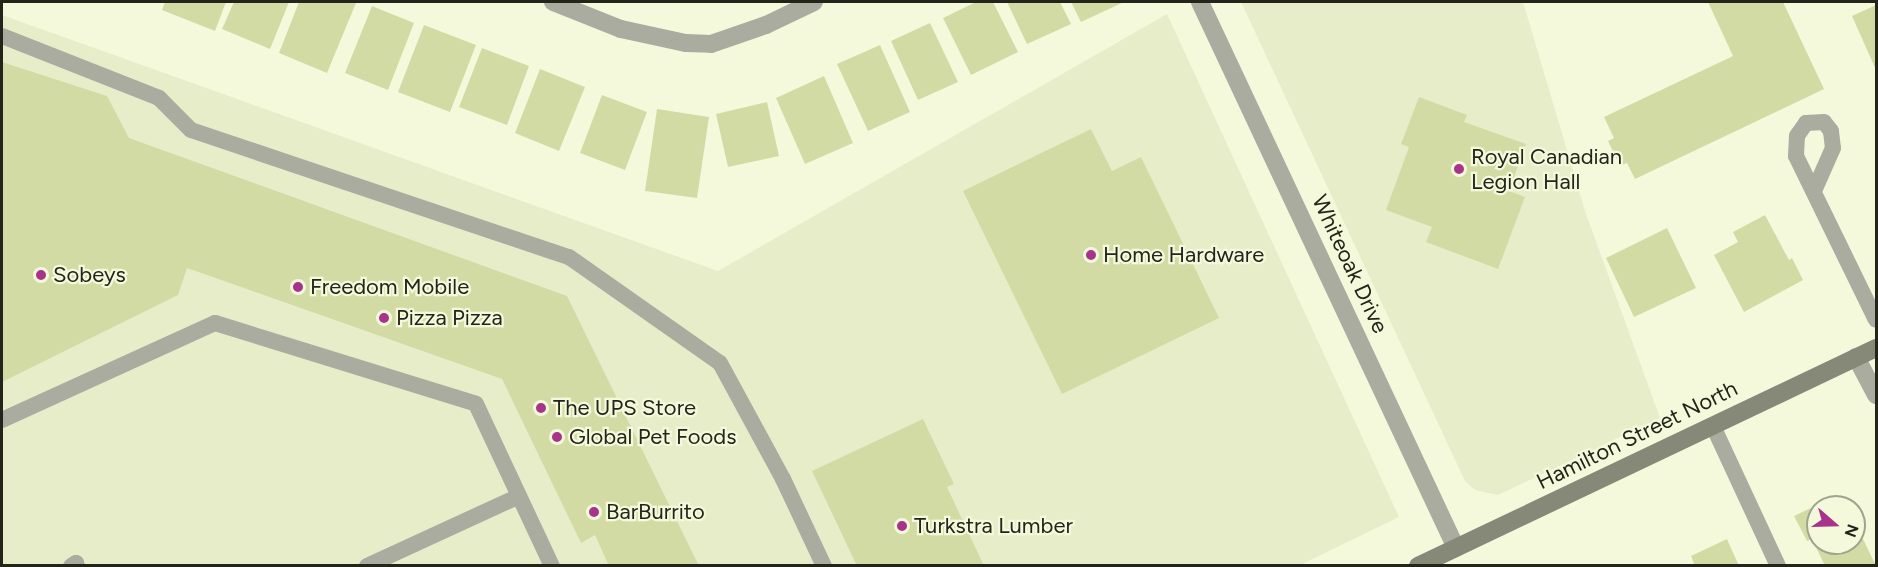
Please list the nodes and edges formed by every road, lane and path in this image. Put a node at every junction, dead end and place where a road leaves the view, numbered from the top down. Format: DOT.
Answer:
graph roads {
  1 [pos="553,2"];
  2 [pos="814,2"];
  3 [pos="1200,2"];
  4 [pos="2,36"];
  5 [pos="1814,191"];
  6 [pos="1876,320"];
  7 [pos="1876,348"];
  8 [pos="1856,357"];
  9 [pos="1876,395"];
  10 [pos="2,420"];
  11 [pos="1713,426"];
  12 [pos="519,496"];
  13 [pos="1456,548"];
  14 [pos="71,566"];
  15 [pos="77,566"];
  16 [pos="368,566"];
  17 [pos="552,566"];
  18 [pos="824,566"];
  19 [pos="1418,566"];
  20 [pos="1778,566"];
  1 -- 2 [label="street"];
  3 -- 13 [label="street, Whiteoak Drive"];
  4 -- 18 [label="lane"];
  5 -- 6 [label="lane"];
  7 -- 8 [label="main road, Hamilton Street North"];
  8 -- 9 [label="street"];
  8 -- 11 [label="main road, Hamilton Street North"];
  10 -- 12 [label="lane"];
  11 -- 13 [label="main road, Hamilton Street North"];
  11 -- 20 [label="lane"];
  12 -- 16 [label="lane"];
  12 -- 17 [label="lane"];
  13 -- 19 [label="main road, Hamilton Street North"];
  14 -- 15 [label="lane"];
}
